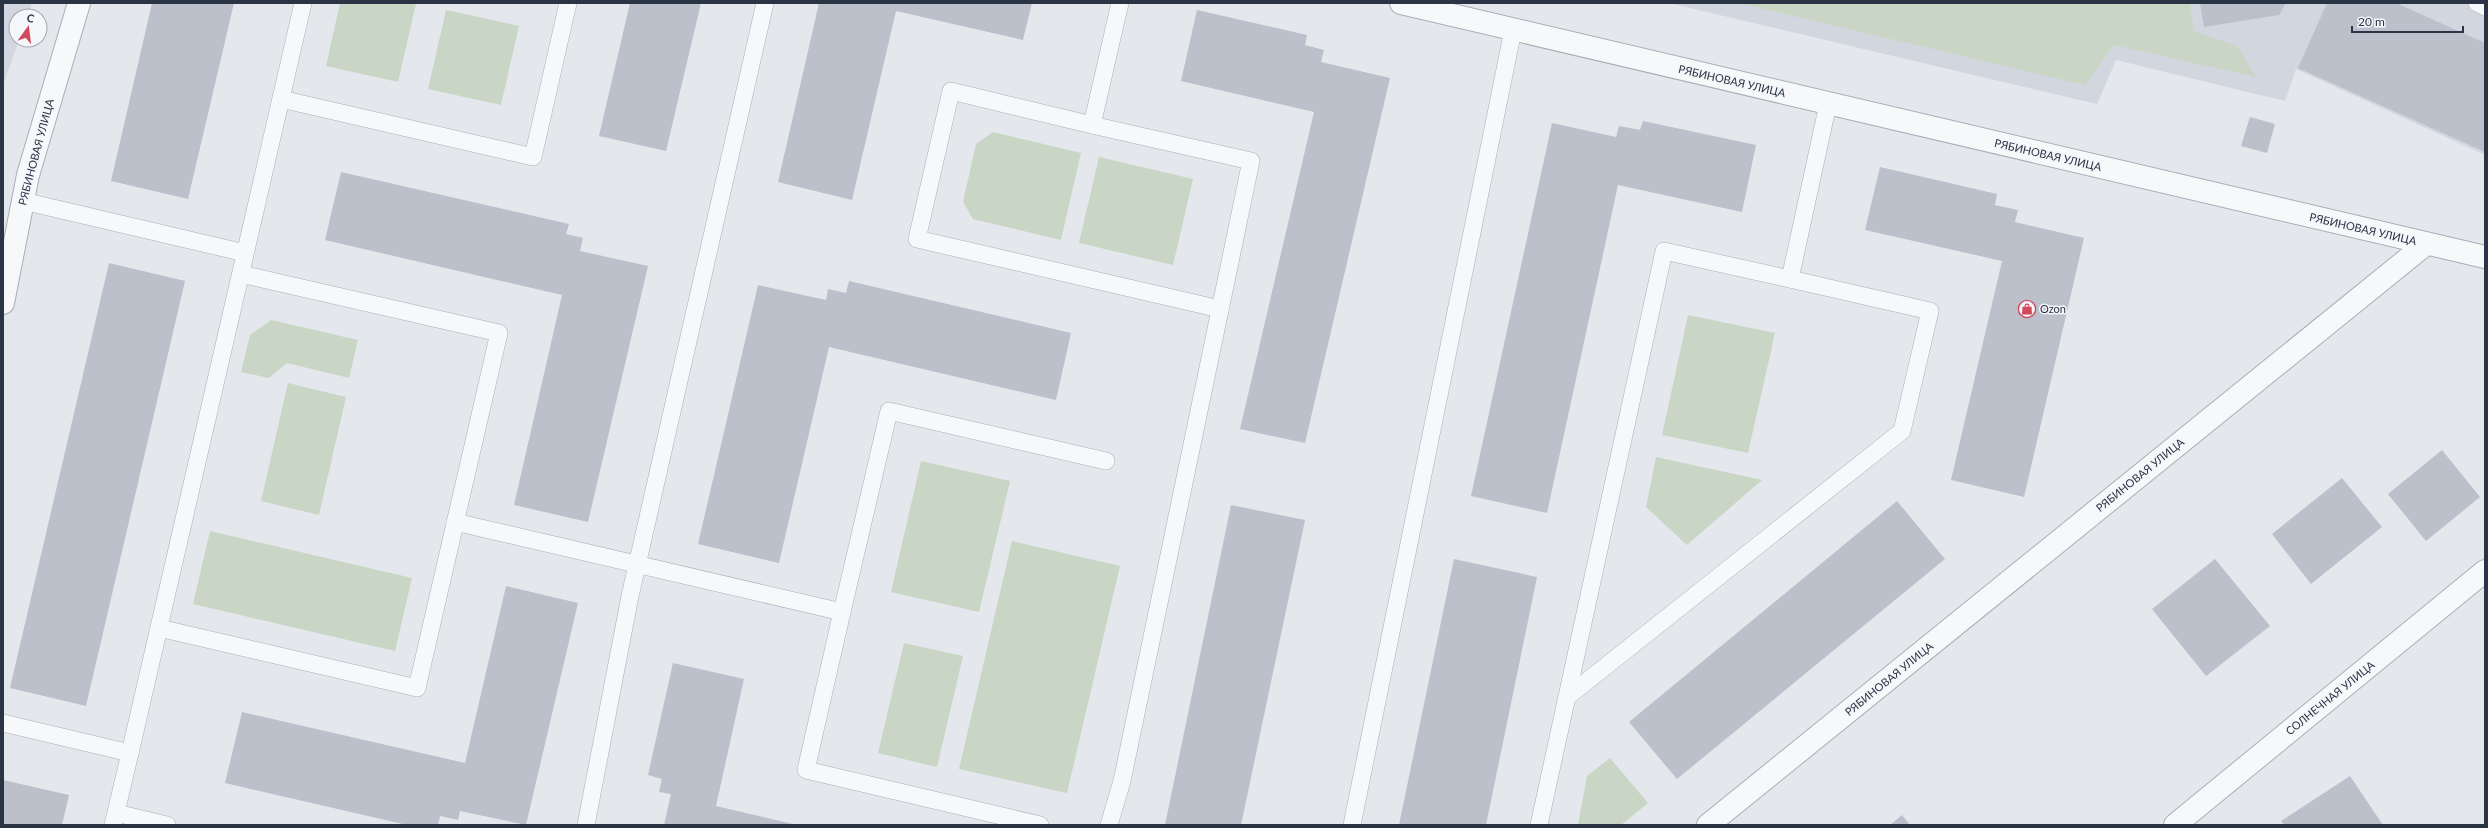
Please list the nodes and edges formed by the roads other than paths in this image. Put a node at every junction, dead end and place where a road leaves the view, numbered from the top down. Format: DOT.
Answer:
graph roads {
  1 [pos="79,3"];
  2 [pos="303,3"];
  3 [pos="568,3"];
  4 [pos="765,3"];
  5 [pos="1120,3"];
  6 [pos="1401,3"];
  7 [pos="2477,3"];
  8 [pos="2485,7"];
  9 [pos="1514,30"];
  10 [pos="281,99"];
  11 [pos="1828,104"];
  12 [pos="1092,125"];
  13 [pos="23,201"];
  14 [pos="2426,244"];
  15 [pos="245,253"];
  16 [pos="2485,257"];
  17 [pos="240,274"];
  18 [pos="1790,279"];
  19 [pos="3,303"];
  20 [pos="1220,309"];
  21 [pos="1106,461"];
  22 [pos="455,522"];
  23 [pos="637,564"];
  24 [pos="2485,571"];
  25 [pos="842,612"];
  26 [pos="159,628"];
  27 [pos="1567,697"];
  28 [pos="3,723"];
  29 [pos="130,753"];
  30 [pos="114,819"];
  31 [pos="167,825"];
  32 [pos="586,825"];
  33 [pos="1040,825"];
  34 [pos="1109,825"];
  35 [pos="1352,825"];
  36 [pos="1539,825"];
  37 [pos="1708,825"];
  38 [pos="2175,825"];
  1 -- 13 [label="street, РЯБИНОВАЯ УЛИЦА"];
  2 -- 10 [label="lane"];
  3 -- 10 [label="lane"];
  4 -- 23 [label="lane"];
  5 -- 12 [label="lane"];
  6 -- 9 [label="street, РЯБИНОВАЯ УЛИЦА"];
  7 -- 8 [label="lane"];
  9 -- 11 [label="street, РЯБИНОВАЯ УЛИЦА"];
  9 -- 35 [label="lane"];
  10 -- 15 [label="lane"];
  11 -- 14 [label="street, РЯБИНОВАЯ УЛИЦА"];
  11 -- 18 [label="lane"];
  12 -- 20 [label="lane"];
  12 -- 20 [label="lane"];
  13 -- 15 [label="lane"];
  13 -- 19 [label="street, РЯБИНОВАЯ УЛИЦА"];
  14 -- 16 [label="street"];
  14 -- 37 [label="street, РЯБИНОВАЯ УЛИЦА"];
  15 -- 17 [label="lane"];
  17 -- 22 [label="lane"];
  17 -- 26 [label="lane"];
  18 -- 27 [label="lane"];
  18 -- 27 [label="lane"];
  20 -- 34 [label="lane"];
  21 -- 25 [label="lane"];
  22 -- 23 [label="lane"];
  22 -- 26 [label="lane"];
  23 -- 25 [label="lane"];
  23 -- 32 [label="lane"];
  24 -- 38 [label="street, СОЛНЕЧНАЯ УЛИЦА"];
  25 -- 33 [label="lane"];
  26 -- 29 [label="lane"];
  27 -- 36 [label="lane"];
  28 -- 29 [label="lane"];
  29 -- 30 [label="lane"];
  30 -- 31 [label="lane"];
}
